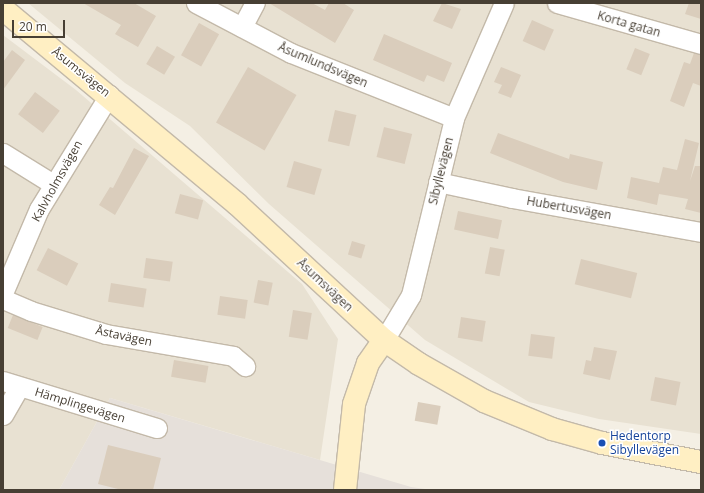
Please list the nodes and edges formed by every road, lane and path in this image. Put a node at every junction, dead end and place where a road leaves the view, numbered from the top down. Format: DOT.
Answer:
graph roads {
  1 [pos="196,3"];
  2 [pos="255,3"];
  3 [pos="504,3"];
  4 [pos="557,3"];
  5 [pos="3,9"];
  6 [pos="242,27"];
  7 [pos="701,44"];
  8 [pos="109,95"];
  9 [pos="454,118"];
  10 [pos="3,153"];
  11 [pos="438,182"];
  12 [pos="53,184"];
  13 [pos="701,232"];
  14 [pos="3,293"];
  15 [pos="3,299"];
  16 [pos="384,340"];
  17 [pos="245,366"];
  18 [pos="11,384"];
  19 [pos="3,415"];
  20 [pos="156,428"];
  21 [pos="701,462"];
  22 [pos="344,490"];
  1 -- 6 [label="street, Åsumlundsvägen"];
  2 -- 6 [label="street"];
  3 -- 9 [label="street, Sibyllevägen"];
  4 -- 7 [label="street, Korta gatan"];
  5 -- 8 [label="street, Åsumsvägen"];
  6 -- 9 [label="street, Åsumlundsvägen"];
  8 -- 12 [label="street, Kalvholmsvägen"];
  8 -- 16 [label="street, Åsumsvägen"];
  9 -- 11 [label="street, Sibyllevägen"];
  10 -- 12 [label="street"];
  11 -- 13 [label="street, Hubertusvägen"];
  11 -- 16 [label="street, Sibyllevägen"];
  12 -- 14 [label="street, Kalvholmsvägen"];
  15 -- 17 [label="street, Åstavägen"];
  16 -- 21 [label="street, Åsumsvägen"];
  16 -- 22 [label="street"];
  18 -- 19 [label="street"];
  18 -- 20 [label="street, Hämplingevägen"];
}
